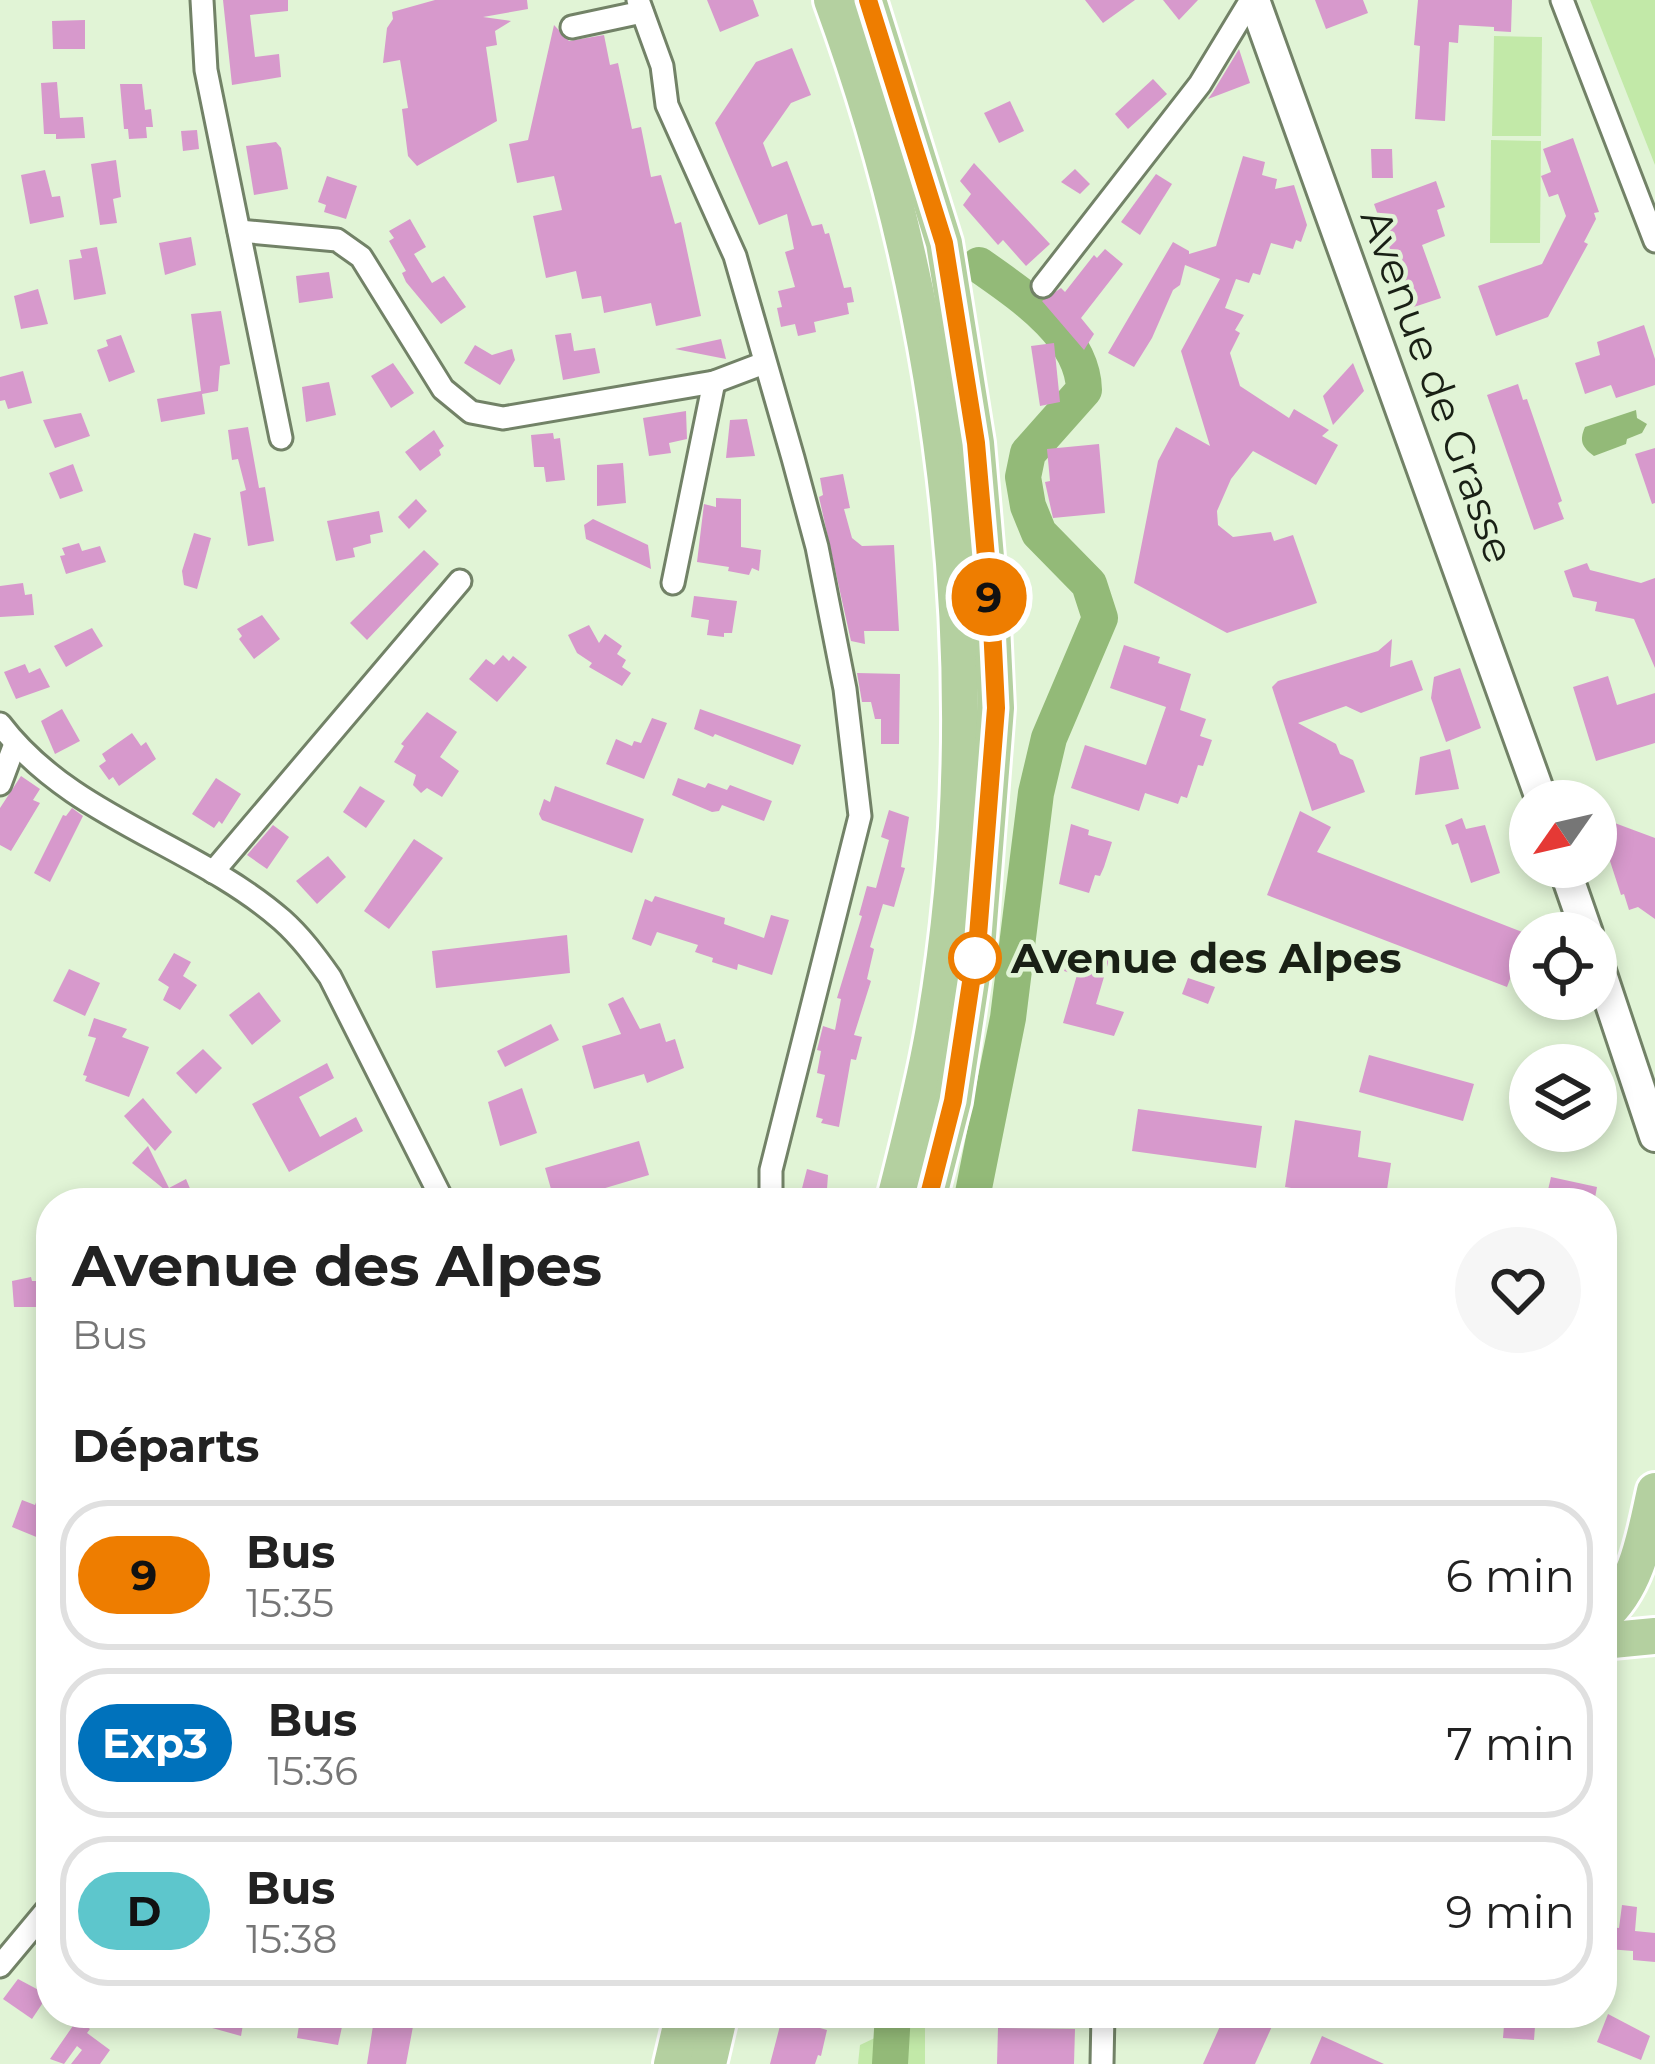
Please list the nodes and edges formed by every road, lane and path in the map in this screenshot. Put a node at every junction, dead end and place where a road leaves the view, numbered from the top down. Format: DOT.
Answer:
graph roads {
  1 [pos="202,0"];
  2 [pos="832,0"];
  3 [pos="868,0"];
  4 [pos="1252,0"];
  5 [pos="1562,0"];
  6 [pos="640,6"];
  7 [pos="572,26"];
  8 [pos="239,231"];
  9 [pos="1655,241"];
  10 [pos="1043,286"];
  11 [pos="764,363"];
  12 [pos="714,382"];
  13 [pos="281,438"];
  14 [pos="460,581"];
  15 [pos="673,583"];
  16 [pos="0,724"];
  17 [pos="15,744"];
  18 [pos="1533,780"];
  19 [pos="0,784"];
  20 [pos="212,872"];
  21 [pos="1616,1020"];
  22 [pos="1655,1136"];
  23 [pos="436,1188"];
  24 [pos="771,1188"];
  25 [pos="898,1188"];
  26 [pos="931,1188"];
  27 [pos="1655,1491"];
  28 [pos="1650,1531"];
  29 [pos="1617,1601"];
  30 [pos="1655,1636"];
  31 [pos="1617,1640"];
  32 [pos="36,1923"];
  33 [pos="0,1966"];
  34 [pos="680,2028"];
  35 [pos="716,2028"];
  36 [pos="1103,2028"];
  37 [pos="672,2064"];
  38 [pos="708,2064"];
  39 [pos="1102,2064"];
  1 -- 8 [label="street"];
  2 -- 25 [label="main road"];
  3 -- 26 [label="main road"];
  4 -- 10 [label="street"];
  4 -- 18 [label="main road, Avenue de Grasse"];
  5 -- 9 [label="street"];
  6 -- 7 [label="street"];
  6 -- 11 [label="street"];
  8 -- 12 [label="street"];
  8 -- 13 [label="street"];
  11 -- 12 [label="street"];
  11 -- 24 [label="street"];
  12 -- 15 [label="street"];
  14 -- 20 [label="street"];
  16 -- 17 [label="street"];
  17 -- 19 [label="street"];
  17 -- 20 [label="street"];
  20 -- 23 [label="street"];
  21 -- 22 [label="main road"];
  27 -- 28 [label="main road"];
  28 -- 29 [label="main road"];
  30 -- 31 [label="main road"];
  32 -- 33 [label="street"];
  34 -- 37 [label="main road"];
  35 -- 38 [label="main road"];
  36 -- 39 [label="street"];
}
